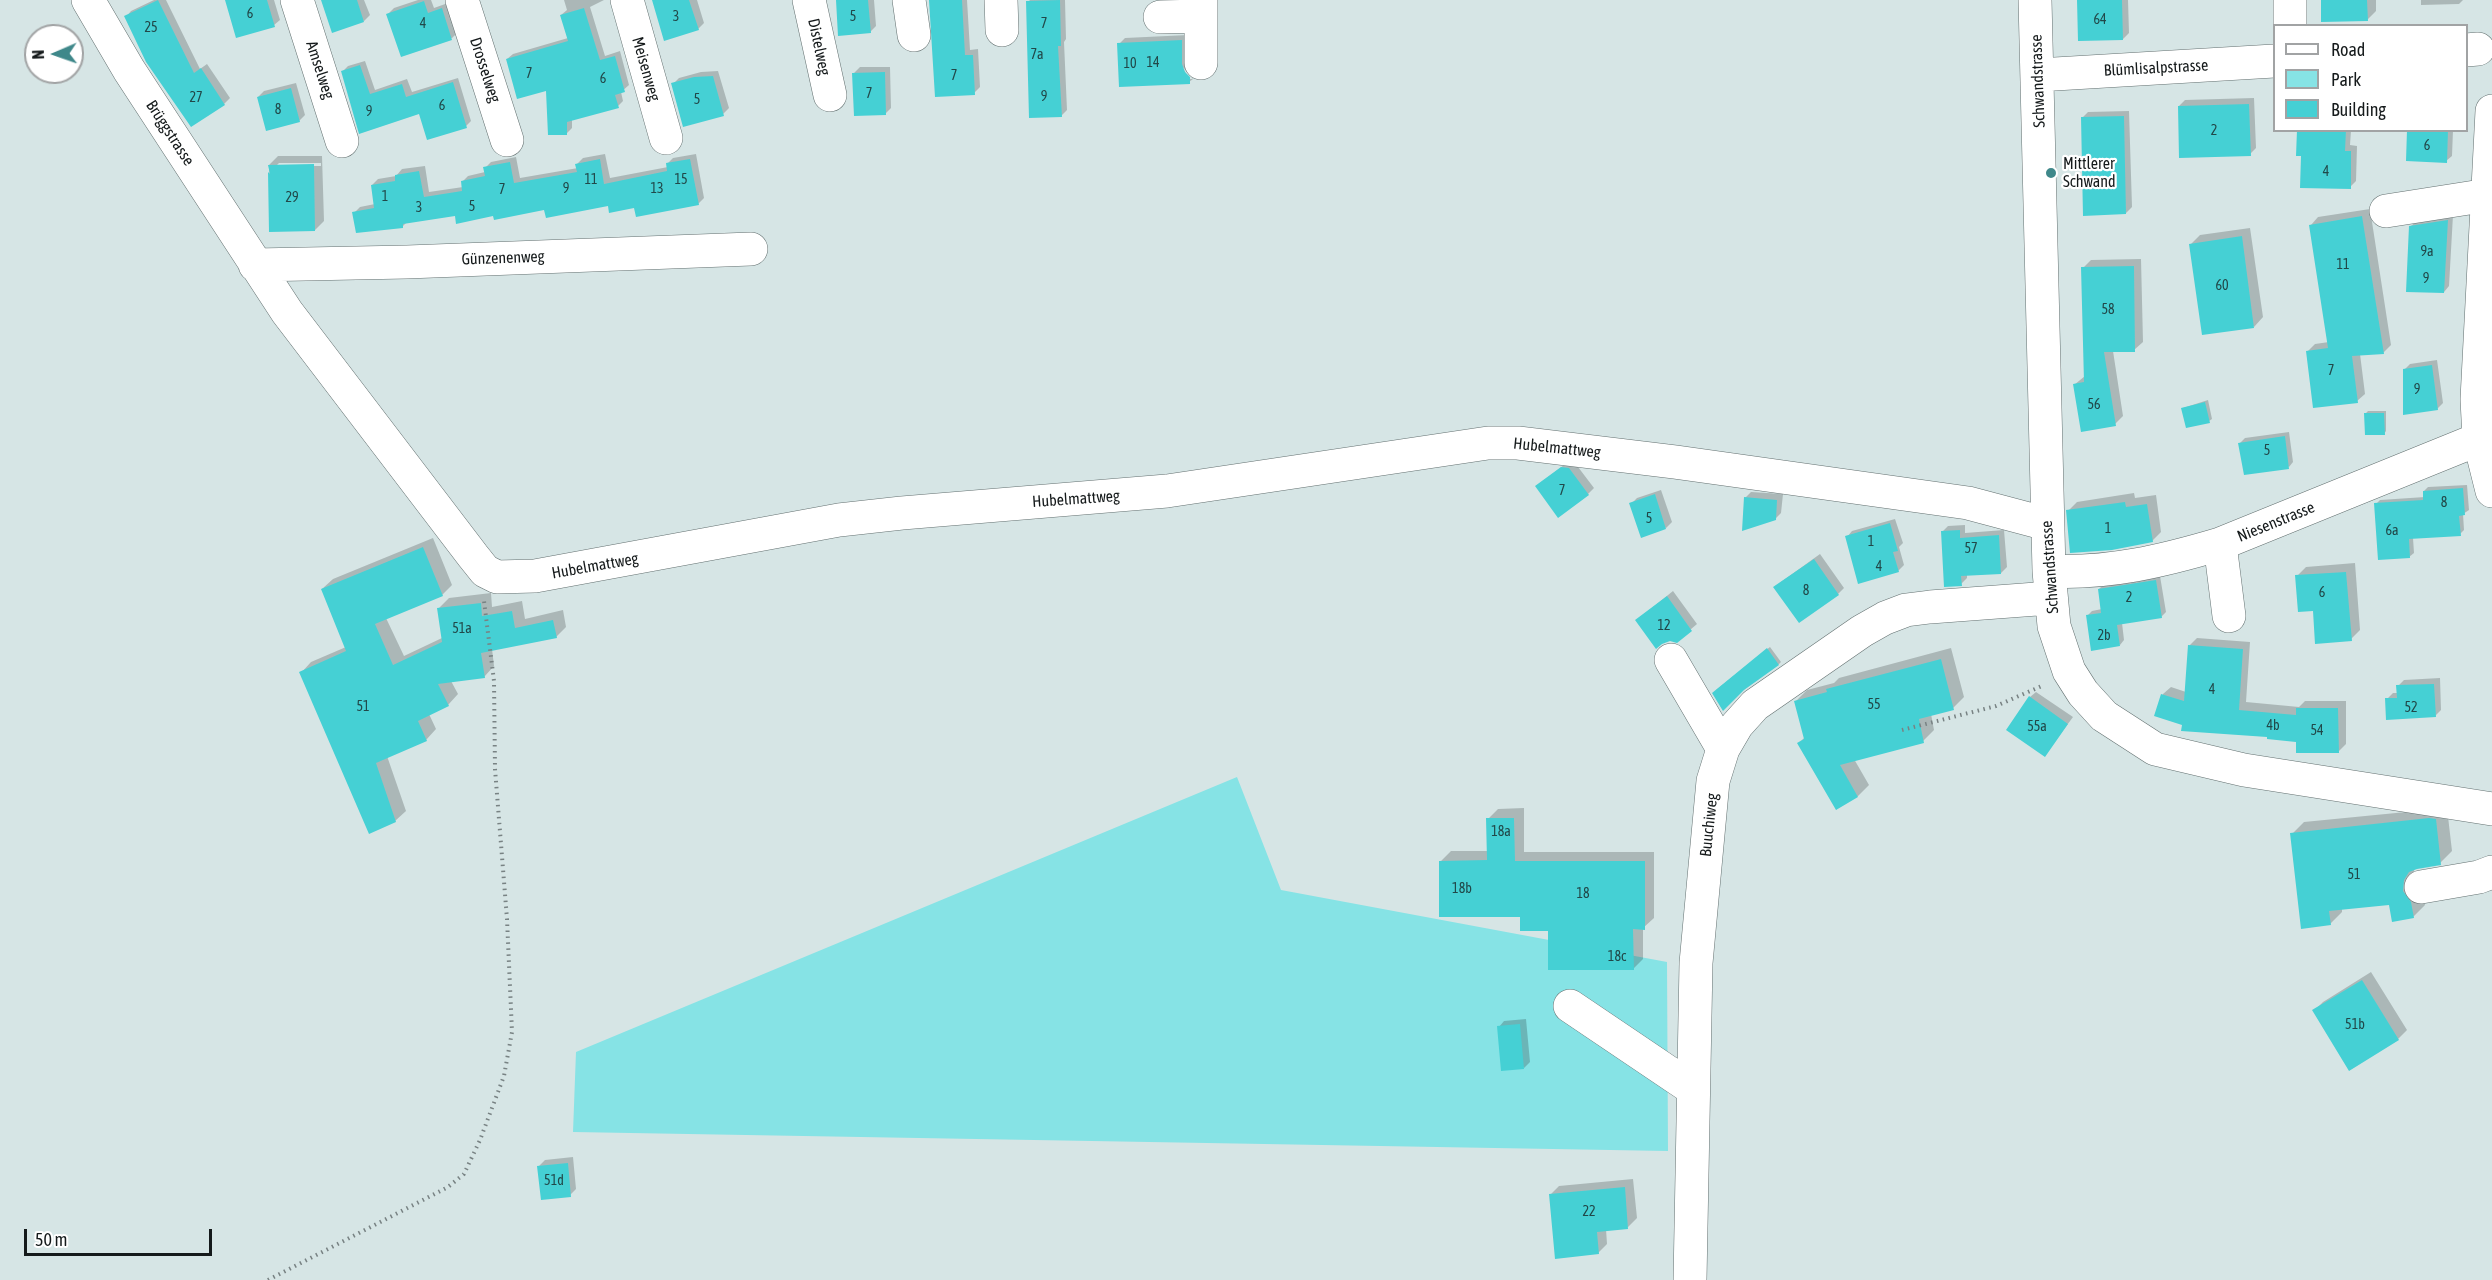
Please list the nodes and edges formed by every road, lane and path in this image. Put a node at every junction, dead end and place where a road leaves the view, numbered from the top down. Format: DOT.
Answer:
graph roads {
  1 [pos="88,0"];
  2 [pos="297,0"];
  3 [pos="462,0"];
  4 [pos="627,0"];
  5 [pos="809,0"];
  6 [pos="909,0"];
  7 [pos="2035,0"];
  8 [pos="2290,0"];
  9 [pos="1201,8"];
  10 [pos="1160,17"];
  11 [pos="2290,24"];
  12 [pos="914,35"];
  13 [pos="2273,61"];
  14 [pos="1201,63"];
  15 [pos="2038,75"];
  16 [pos="830,95"];
  17 [pos="2492,111"];
  18 [pos="666,138"];
  19 [pos="507,140"];
  20 [pos="342,141"];
  21 [pos="2488,195"];
  22 [pos="2386,211"];
  23 [pos="751,249"];
  24 [pos="255,265"];
  25 [pos="2485,435"];
  26 [pos="2492,490"];
  27 [pos="2047,524"];
  28 [pos="2220,544"];
  29 [pos="485,571"];
  30 [pos="2049,585"];
  31 [pos="2229,616"];
  32 [pos="1671,660"];
  33 [pos="2069,671"];
  34 [pos="1902,730"];
  35 [pos="1723,749"];
  36 [pos="2492,809"];
  37 [pos="2492,872"];
  38 [pos="2421,887"];
  39 [pos="1570,1006"];
  40 [pos="1693,1089"];
  41 [pos="268,1280"];
  42 [pos="1690,1280"];
  1 -- 24 [label="street, Brüggstrasse"];
  2 -- 20 [label="street, Amselweg"];
  3 -- 19 [label="street, Drosselweg"];
  4 -- 18 [label="street, Meisenweg"];
  5 -- 16 [label="street, Distelweg"];
  6 -- 12 [label="street"];
  7 -- 15 [label="street, Schwandstrasse"];
  8 -- 11 [label="street"];
  9 -- 10 [label="street"];
  9 -- 14 [label="street"];
  13 -- 15 [label="street, Blümlisalpstrasse"];
  15 -- 27 [label="street, Schwandstrasse"];
  17 -- 21 [label="street"];
  21 -- 22 [label="street"];
  21 -- 25 [label="street"];
  23 -- 24 [label="street, Günzenenweg"];
  24 -- 29 [label="street"];
  25 -- 26 [label="street"];
  25 -- 28 [label="street, Niesenstrasse"];
  27 -- 29 [label="street, Hubelmattweg"];
  27 -- 30 [label="street, Schwandstrasse"];
  28 -- 30 [label="street, Niesenstrasse"];
  28 -- 31 [label="street"];
  29 -- 41 [label="path"];
  30 -- 33 [label="street, Schwandstrasse"];
  30 -- 35 [label="street, Buuchiweg"];
  32 -- 35 [label="street"];
  33 -- 34 [label="path"];
  33 -- 36 [label="street, Schwandstrasse"];
  35 -- 40 [label="street, Buuchiweg"];
  37 -- 38 [label="street"];
  39 -- 40 [label="street"];
  40 -- 42 [label="street, Buuchiweg"];
}
